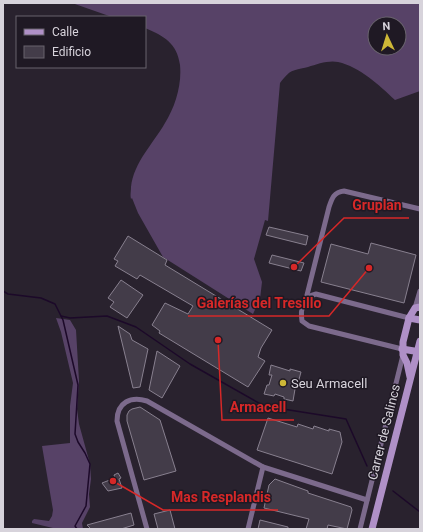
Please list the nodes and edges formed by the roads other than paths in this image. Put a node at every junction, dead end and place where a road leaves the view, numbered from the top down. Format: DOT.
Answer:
graph roads {
  1 [pos="420,209"];
  2 [pos="311,282"];
  3 [pos="420,291"];
  4 [pos="318,295"];
  5 [pos="306,299"];
  6 [pos="418,308"];
  7 [pos="409,318"];
  8 [pos="420,320"];
  9 [pos="420,342"];
  10 [pos="403,352"];
  11 [pos="419,352"];
  12 [pos="420,363"];
  13 [pos="410,379"];
  14 [pos="263,467"];
  15 [pos="367,500"];
  16 [pos="147,529"];
  17 [pos="248,529"];
  18 [pos="360,529"];
  19 [pos="372,529"];
  1 -- 2 [label="street"];
  2 -- 4 [label="street"];
  2 -- 5 [label="street"];
  3 -- 6 [label="street"];
  4 -- 5 [label="street"];
  4 -- 7 [label="street"];
  5 -- 10 [label="street"];
  6 -- 7 [label="main road"];
  7 -- 8 [label="main road"];
  7 -- 10 [label="main road"];
  9 -- 11 [label="main road, Carrer de Salincs"];
  10 -- 11 [label="main road"];
  10 -- 13 [label="main road"];
  10 -- 15 [label="street, Carrer de Salincs"];
  11 -- 13 [label="main road, Carrer de Salincs"];
  12 -- 13 [label="main road"];
  13 -- 19 [label="main road, Carrer de Salincs"];
  14 -- 15 [label="street"];
  14 -- 16 [label="street"];
  14 -- 17 [label="street"];
  15 -- 18 [label="street, Carrer de Salincs"];
}
